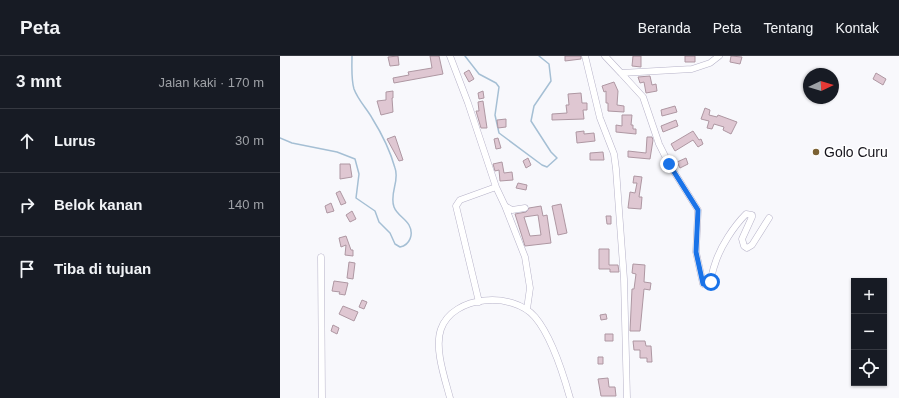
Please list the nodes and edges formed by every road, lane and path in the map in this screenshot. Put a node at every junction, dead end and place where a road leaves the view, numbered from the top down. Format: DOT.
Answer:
graph roads {
  1 [pos="450,56"];
  2 [pos="586,56"];
  3 [pos="604,56"];
  4 [pos="719,56"];
  5 [pos="621,73"];
  6 [pos="496,187"];
  7 [pos="504,206"];
  8 [pos="525,208"];
  9 [pos="770,218"];
  10 [pos="321,257"];
  11 [pos="479,302"];
  12 [pos="527,309"];
  13 [pos="322,398"];
  14 [pos="450,398"];
  15 [pos="570,398"];
  16 [pos="627,398"];
  1 -- 6 [label="street"];
  2 -- 16 [label="street"];
  3 -- 5 [label="street"];
  4 -- 5 [label="street"];
  5 -- 9 [label="street"];
  6 -- 7 [label="street"];
  6 -- 11 [label="street"];
  7 -- 8 [label="street"];
  7 -- 12 [label="street"];
  10 -- 13 [label="street"];
  11 -- 12 [label="street"];
  11 -- 14 [label="street"];
  12 -- 15 [label="street"];
}
